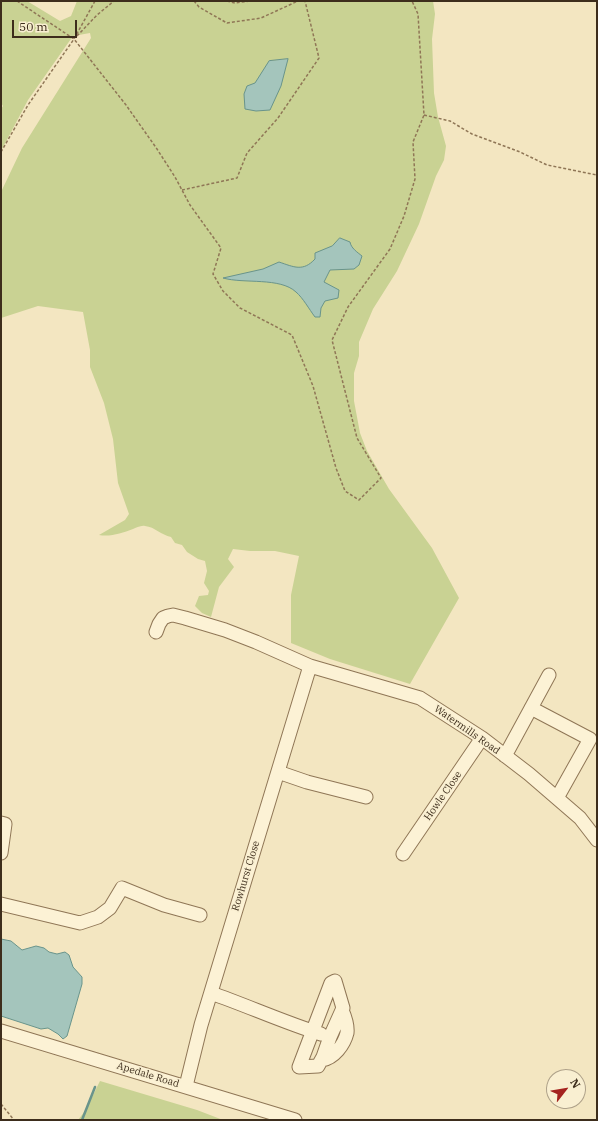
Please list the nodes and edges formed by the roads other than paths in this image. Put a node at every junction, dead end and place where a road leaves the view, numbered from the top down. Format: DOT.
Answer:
graph roads {
  1 [pos="156,632"];
  2 [pos="310,666"];
  3 [pos="549,675"];
  4 [pos="531,708"];
  5 [pos="482,738"];
  6 [pos="505,756"];
  7 [pos="278,772"];
  8 [pos="366,797"];
  9 [pos="557,798"];
  10 [pos="1,822"];
  11 [pos="597,840"];
  12 [pos="1,854"];
  13 [pos="403,854"];
  14 [pos="1,904"];
  15 [pos="200,915"];
  16 [pos="211,993"];
  17 [pos="342,1010"];
  18 [pos="1,1031"];
  19 [pos="313,1032"];
  20 [pos="330,1037"];
  21 [pos="322,1060"];
  22 [pos="186,1086"];
  23 [pos="294,1120"];
  1 -- 2 [label="street, Watermills Road"];
  2 -- 5 [label="street, Watermills Road"];
  2 -- 7 [label="street, Rowhurst Close"];
  3 -- 4 [label="street"];
  4 -- 6 [label="street"];
  4 -- 9 [label="street"];
  5 -- 6 [label="street, Watermills Road"];
  5 -- 13 [label="street, Howle Close"];
  6 -- 9 [label="street, Watermills Road"];
  7 -- 8 [label="street"];
  7 -- 16 [label="street, Rowhurst Close"];
  9 -- 11 [label="street, Watermills Road"];
  10 -- 12 [label="street"];
  14 -- 15 [label="street"];
  16 -- 19 [label="street"];
  16 -- 22 [label="street, Rowhurst Close"];
  17 -- 19 [label="street"];
  17 -- 20 [label="street"];
  17 -- 21 [label="street"];
  18 -- 22 [label="street, Apedale Road"];
  19 -- 20 [label="street"];
  19 -- 21 [label="street"];
  20 -- 21 [label="street"];
  22 -- 23 [label="street, Apedale Road"];
}
